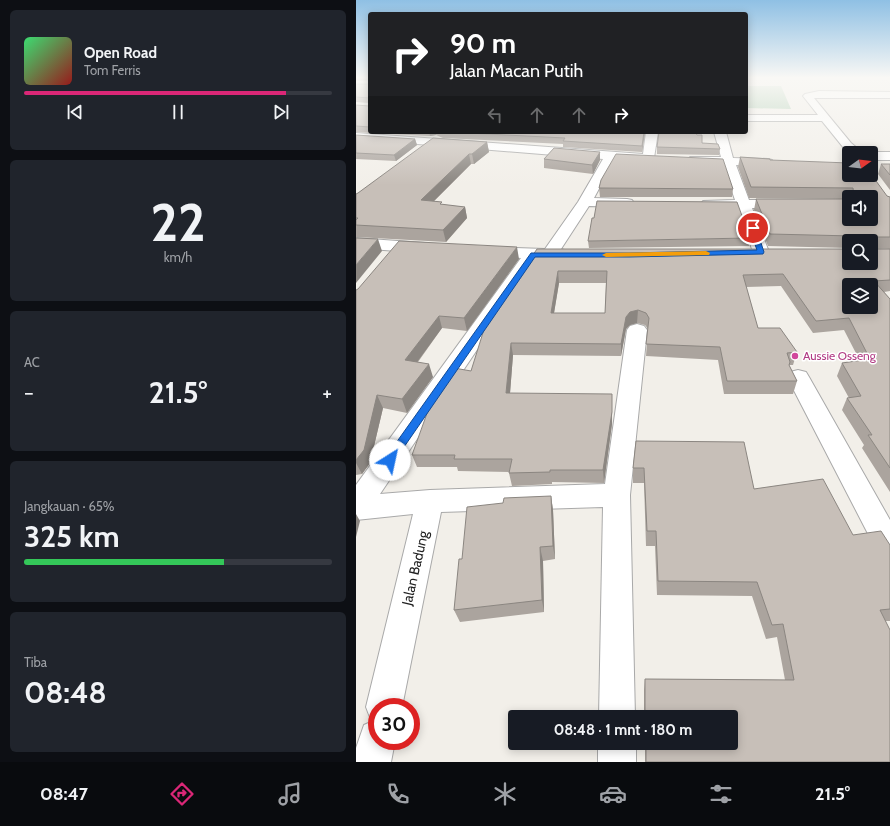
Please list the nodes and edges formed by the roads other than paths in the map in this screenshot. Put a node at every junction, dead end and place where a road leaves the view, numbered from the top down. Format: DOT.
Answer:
graph roads {
  1 [pos="822,114"];
  2 [pos="748,118"];
  3 [pos="826,118"];
  4 [pos="442,134"];
  5 [pos="652,134"];
  6 [pos="720,134"];
  7 [pos="356,136"];
  8 [pos="431,143"];
  9 [pos="848,146"];
  10 [pos="419,153"];
  11 [pos="612,156"];
  12 [pos="878,156"];
  13 [pos="890,156"];
  14 [pos="648,158"];
  15 [pos="664,159"];
  16 [pos="679,159"];
  17 [pos="727,161"];
  18 [pos="782,164"];
  19 [pos="585,202"];
  20 [pos="640,203"];
  21 [pos="696,204"];
  22 [pos="744,204"];
  23 [pos="797,204"];
  24 [pos="356,243"];
  25 [pos="397,246"];
  26 [pos="442,249"];
  27 [pos="472,251"];
  28 [pos="761,252"];
  29 [pos="541,254"];
  30 [pos="573,254"];
  31 [pos="383,263"];
  32 [pos="637,330"];
  33 [pos="798,377"];
  34 [pos="617,494"];
  35 [pos="430,501"];
  36 [pos="356,508"];
  37 [pos="890,548"];
  38 [pos="386,698"];
  39 [pos="617,710"];
  40 [pos="374,750"];
  41 [pos="617,750"];
  42 [pos="372,762"];
  43 [pos="617,762"];
  1 -- 3 [label="street"];
  2 -- 3 [label="street"];
  3 -- 9 [label="street"];
  4 -- 8 [label="street"];
  5 -- 14 [label="street"];
  6 -- 17 [label="street"];
  7 -- 8 [label="street"];
  8 -- 10 [label="street"];
  8 -- 11 [label="street"];
  11 -- 14 [label="street"];
  11 -- 19 [label="street"];
  12 -- 13 [label="street"];
  14 -- 15 [label="street"];
  16 -- 17 [label="street"];
  17 -- 18 [label="street"];
  17 -- 22 [label="street"];
  19 -- 20 [label="street"];
  19 -- 29 [label="street"];
  21 -- 22 [label="street"];
  22 -- 23 [label="street"];
  22 -- 28 [label="street"];
  24 -- 25 [label="street"];
  25 -- 26 [label="street"];
  25 -- 31 [label="street"];
  27 -- 29 [label="street"];
  29 -- 30 [label="street"];
  29 -- 36 [label="street"];
  32 -- 34 [label="street"];
  33 -- 37 [label="street"];
  34 -- 35 [label="street"];
  34 -- 39 [label="street"];
  35 -- 36 [label="street"];
  35 -- 38 [label="street, Jalan Badung"];
  40 -- 42 [label="street"];
  41 -- 43 [label="street"];
}
